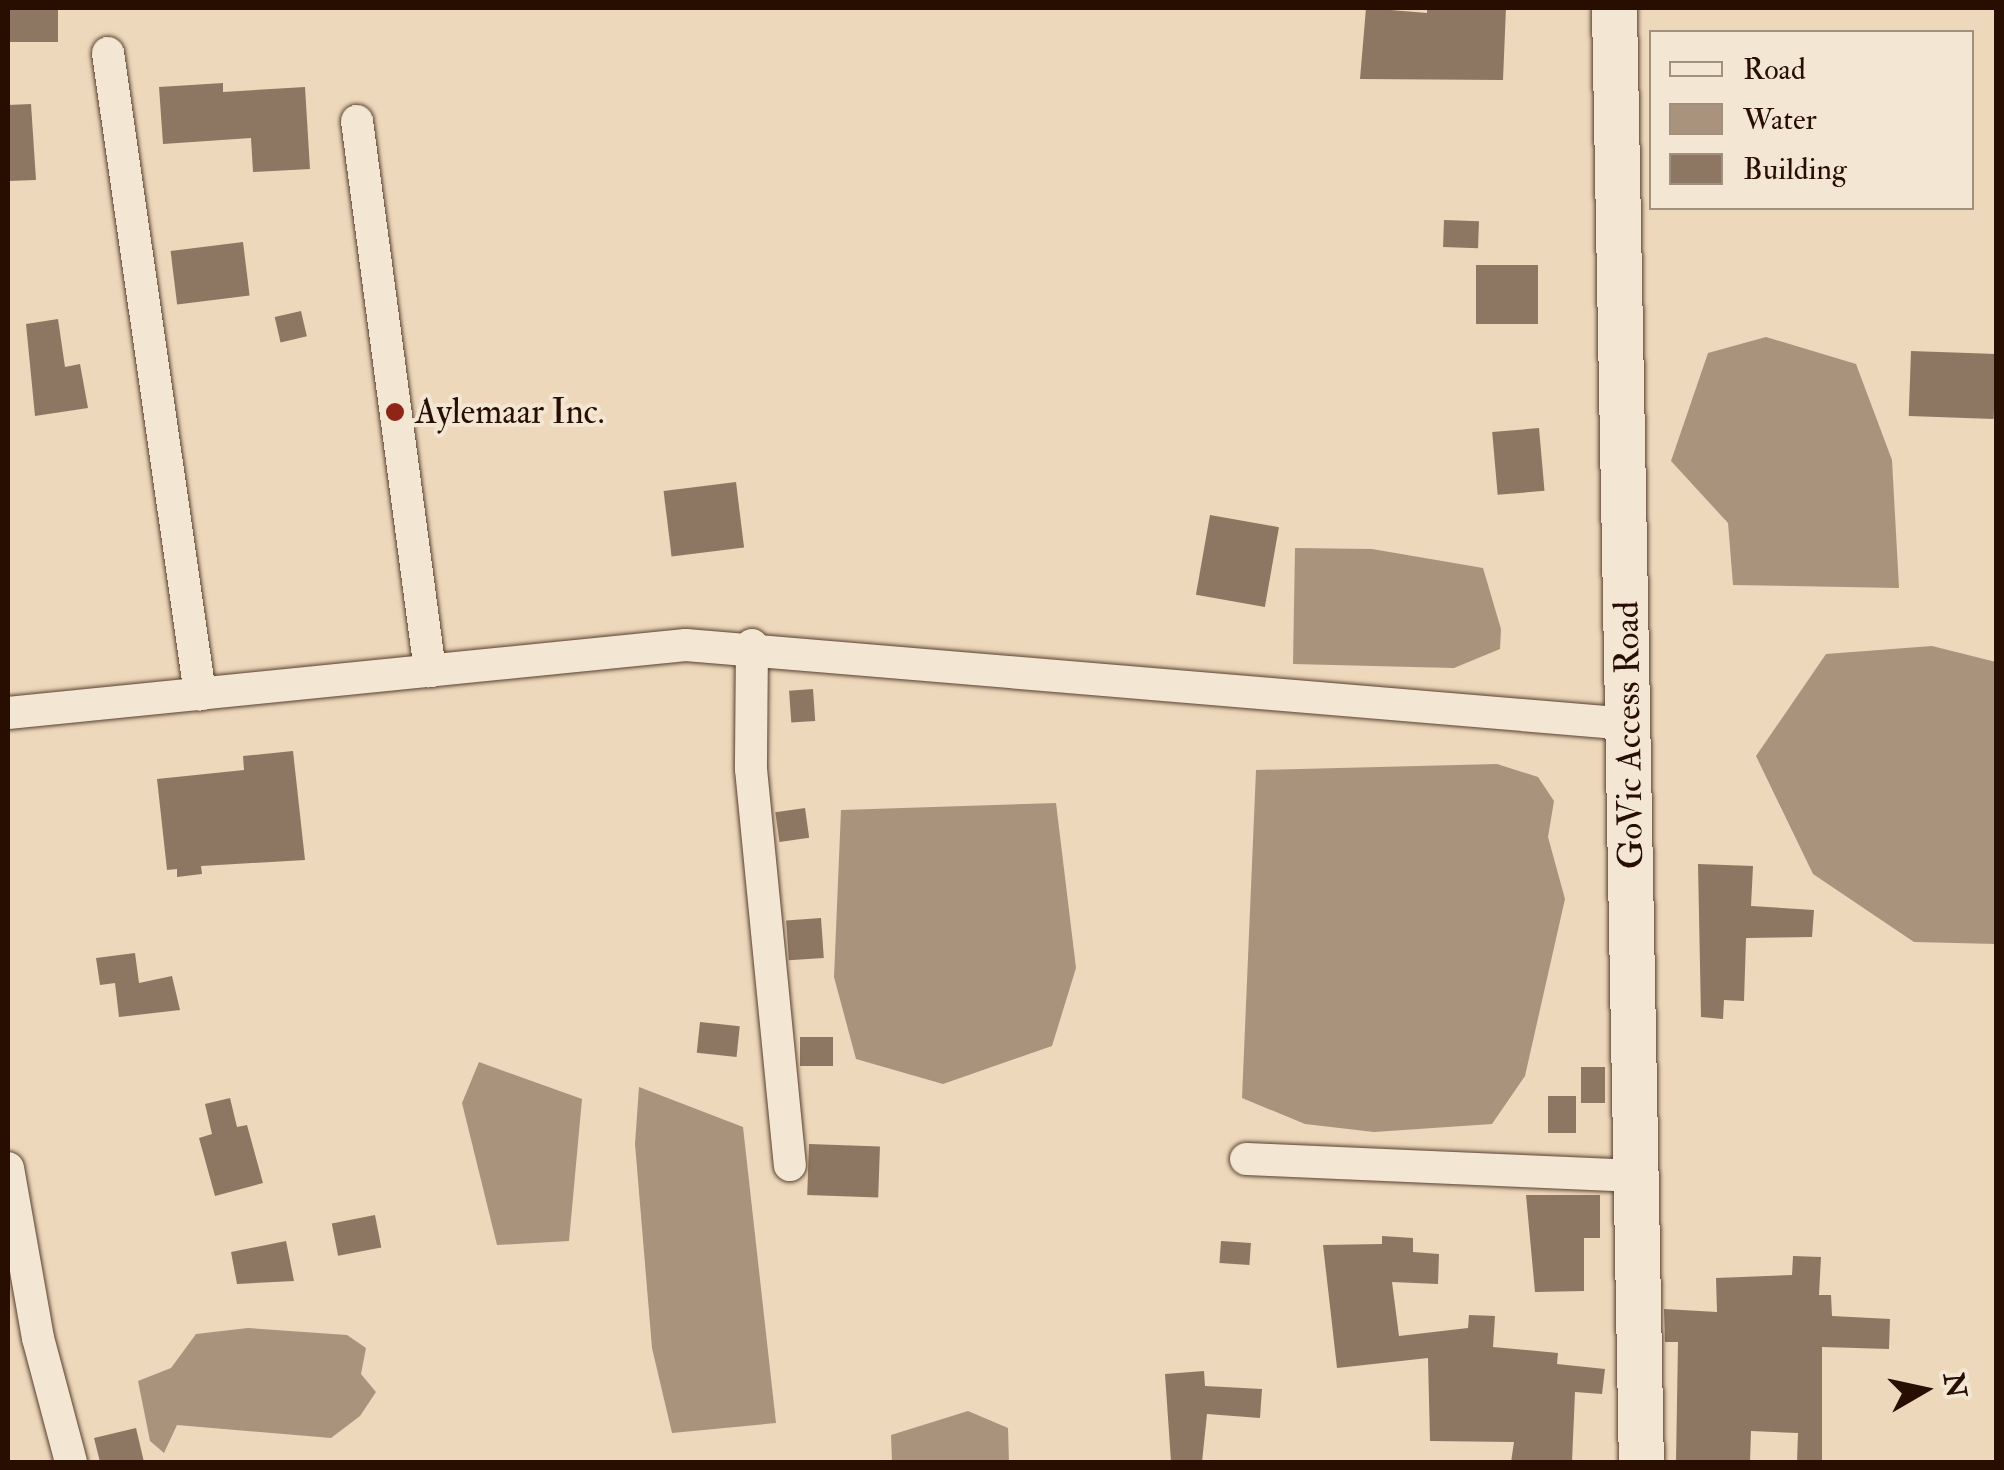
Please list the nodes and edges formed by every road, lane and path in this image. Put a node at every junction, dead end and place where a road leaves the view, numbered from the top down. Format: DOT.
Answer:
graph roads {
  1 [pos="1614,8"];
  2 [pos="108,53"];
  3 [pos="357,121"];
  4 [pos="752,646"];
  5 [pos="430,670"];
  6 [pos="200,694"];
  7 [pos="8,713"];
  8 [pos="1629,724"];
  9 [pos="1246,1159"];
  10 [pos="790,1165"];
  11 [pos="8,1168"];
  12 [pos="1638,1176"];
  13 [pos="71,1462"];
  14 [pos="1642,1462"];
  1 -- 8 [label="main road, GoVic Access Road"];
  2 -- 6 [label="street"];
  3 -- 5 [label="street"];
  4 -- 5 [label="street"];
  4 -- 8 [label="street"];
  4 -- 10 [label="street"];
  5 -- 6 [label="street"];
  6 -- 7 [label="street"];
  8 -- 12 [label="main road, GoVic Access Road"];
  9 -- 12 [label="street"];
  11 -- 13 [label="street"];
  12 -- 14 [label="main road, GoVic Access Road"];
}
